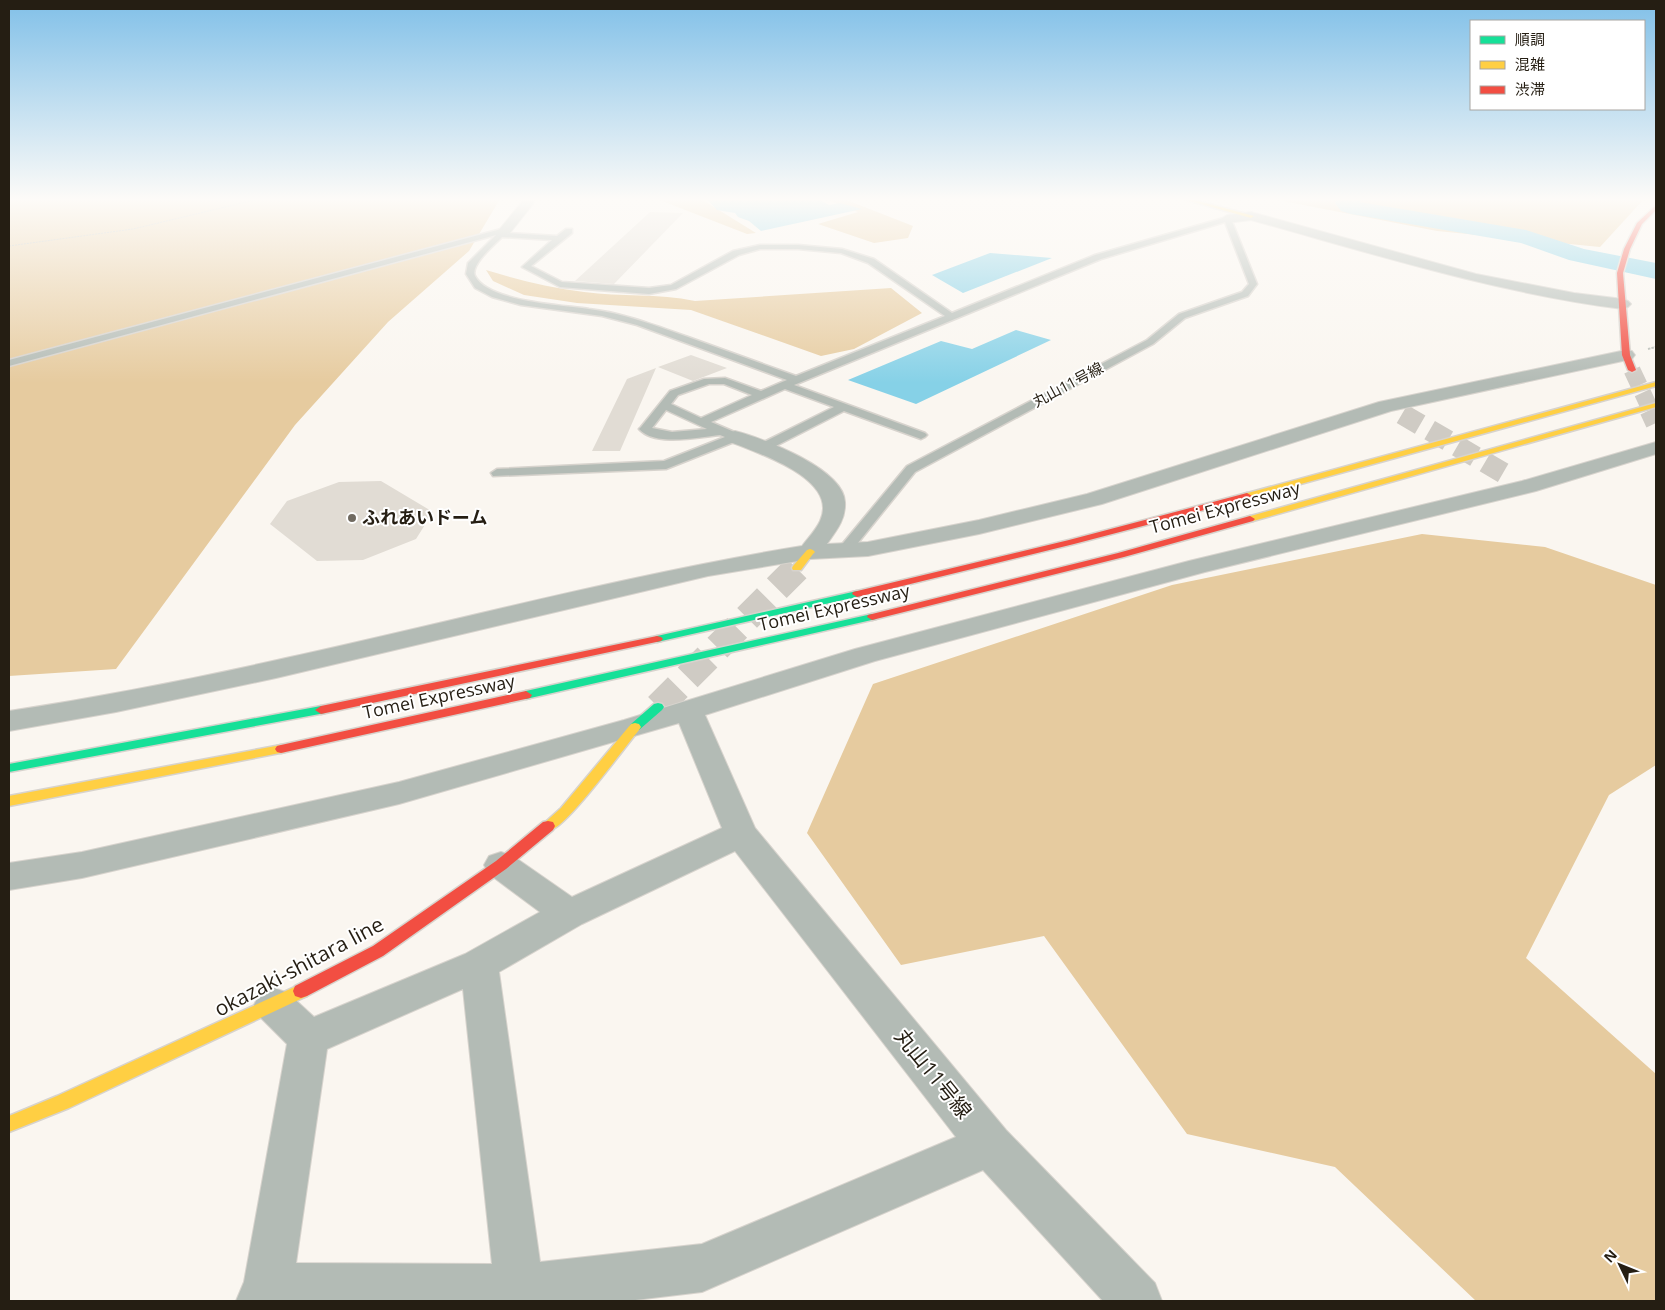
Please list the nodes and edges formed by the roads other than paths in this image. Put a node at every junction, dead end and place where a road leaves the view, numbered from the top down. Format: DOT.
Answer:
graph roads {
  1 [pos="397,260"];
  2 [pos="477,260"];
  3 [pos="533,260"];
  4 [pos="722,260"];
  5 [pos="868,260"];
  6 [pos="1090,260"];
  7 [pos="1243,260"];
  8 [pos="1410,260"];
  9 [pos="1624,260"];
  10 [pos="1623,304"];
  11 [pos="952,317"];
  12 [pos="1629,362"];
  13 [pos="9,363"];
  14 [pos="790,383"];
  15 [pos="1656,384"];
  16 [pos="761,395"];
  17 [pos="664,405"];
  18 [pos="1656,405"];
  19 [pos="843,407"];
  20 [pos="700,422"];
  21 [pos="728,434"];
  22 [pos="921,435"];
  23 [pos="762,448"];
  24 [pos="1656,448"];
  25 [pos="497,473"];
  26 [pos="844,551"];
  27 [pos="804,560"];
  28 [pos="689,711"];
  29 [pos="646,717"];
  30 [pos="9,721"];
  31 [pos="9,768"];
  32 [pos="9,801"];
  33 [pos="741,834"];
  34 [pos="501,865"];
  35 [pos="9,876"];
  36 [pos="569,914"];
  37 [pos="479,965"];
  38 [pos="274,1005"];
  39 [pos="308,1038"];
  40 [pos="9,1124"];
  41 [pos="990,1145"];
  42 [pos="264,1294"];
  43 [pos="521,1295"];
  44 [pos="1137,1301"];
  1 -- 13 [label="lane"];
  2 -- 14 [label="lane"];
  3 -- 4 [label="lane"];
  5 -- 11 [label="lane"];
  6 -- 11 [label="lane"];
  7 -- 26 [label="lane, 丸山11号線"];
  8 -- 10 [label="street"];
  9 -- 10 [label="main road"];
  10 -- 12 [label="main road"];
  11 -- 14 [label="lane"];
  12 -- 26 [label="street"];
  14 -- 16 [label="lane"];
  14 -- 19 [label="lane"];
  15 -- 31 [label="main road, Tomei Expressway"];
  16 -- 17 [label="lane"];
  16 -- 20 [label="lane"];
  17 -- 20 [label="lane"];
  17 -- 21 [label="lane"];
  18 -- 32 [label="main road, Tomei Expressway"];
  19 -- 22 [label="lane"];
  19 -- 23 [label="lane"];
  20 -- 21 [label="lane"];
  21 -- 23 [label="street"];
  21 -- 25 [label="lane"];
  23 -- 27 [label="street"];
  24 -- 28 [label="street"];
  26 -- 27 [label="street"];
  27 -- 30 [label="street"];
  28 -- 29 [label="street"];
  28 -- 33 [label="street, 丸山11号線"];
  29 -- 34 [label="main road, okazaki-shitara line"];
  29 -- 35 [label="street"];
  33 -- 36 [label="street"];
  33 -- 41 [label="street, 丸山11号線"];
  34 -- 36 [label="street"];
  34 -- 38 [label="main road, okazaki-shitara line"];
  36 -- 37 [label="street"];
  37 -- 39 [label="street"];
  37 -- 43 [label="street"];
  38 -- 39 [label="street"];
  38 -- 40 [label="main road, okazaki-shitara line"];
  39 -- 42 [label="street"];
  41 -- 43 [label="street"];
  41 -- 44 [label="street, 丸山11号線"];
  42 -- 43 [label="street"];
}
